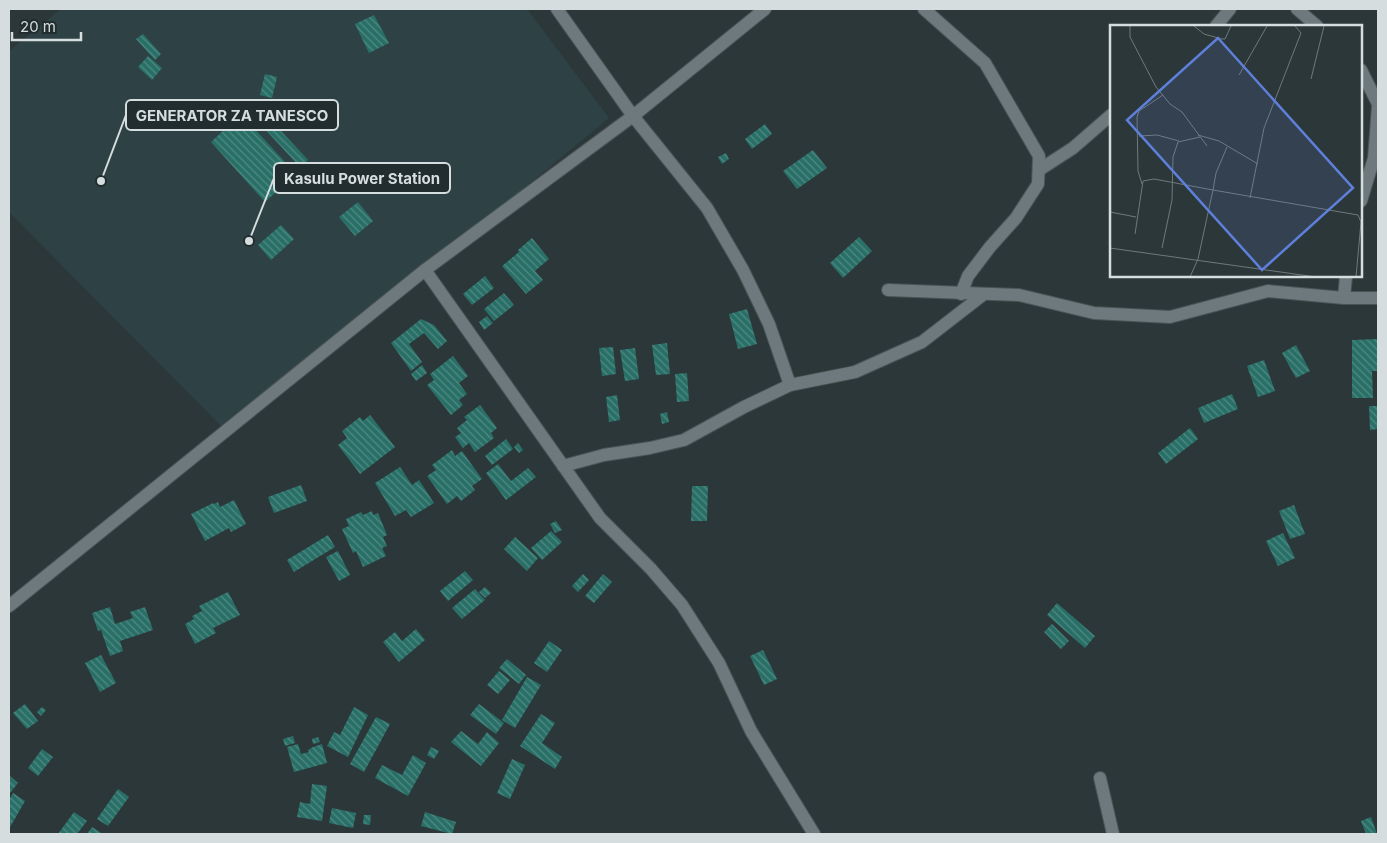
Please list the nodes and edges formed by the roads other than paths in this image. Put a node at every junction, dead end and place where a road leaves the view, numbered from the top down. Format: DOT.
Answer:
graph roads {
  1 [pos="557,9"];
  2 [pos="765,9"];
  3 [pos="924,9"];
  4 [pos="1230,9"];
  5 [pos="1297,9"];
  6 [pos="1217,25"];
  7 [pos="1316,25"];
  8 [pos="1362,72"];
  9 [pos="1378,105"];
  10 [pos="633,116"];
  11 [pos="1110,116"];
  12 [pos="1038,170"];
  13 [pos="1362,198"];
  14 [pos="425,270"];
  15 [pos="1346,278"];
  16 [pos="888,290"];
  17 [pos="961,294"];
  18 [pos="984,294"];
  19 [pos="1344,298"];
  20 [pos="1378,298"];
  21 [pos="790,385"];
  22 [pos="562,466"];
  23 [pos="9,606"];
  24 [pos="1100,778"];
  25 [pos="814,834"];
  26 [pos="1112,834"];
  1 -- 10 [label="street"];
  2 -- 10 [label="street"];
  3 -- 12 [label="street"];
  4 -- 6 [label="street"];
  5 -- 7 [label="street"];
  8 -- 9 [label="street"];
  9 -- 13 [label="street"];
  10 -- 14 [label="street"];
  10 -- 21 [label="street"];
  11 -- 12 [label="street"];
  12 -- 17 [label="street"];
  14 -- 22 [label="street"];
  14 -- 23 [label="street"];
  15 -- 19 [label="street"];
  16 -- 17 [label="street"];
  17 -- 18 [label="street"];
  18 -- 19 [label="street"];
  18 -- 21 [label="street"];
  19 -- 20 [label="street"];
  21 -- 22 [label="street"];
  22 -- 25 [label="street"];
  24 -- 26 [label="street"];
}
